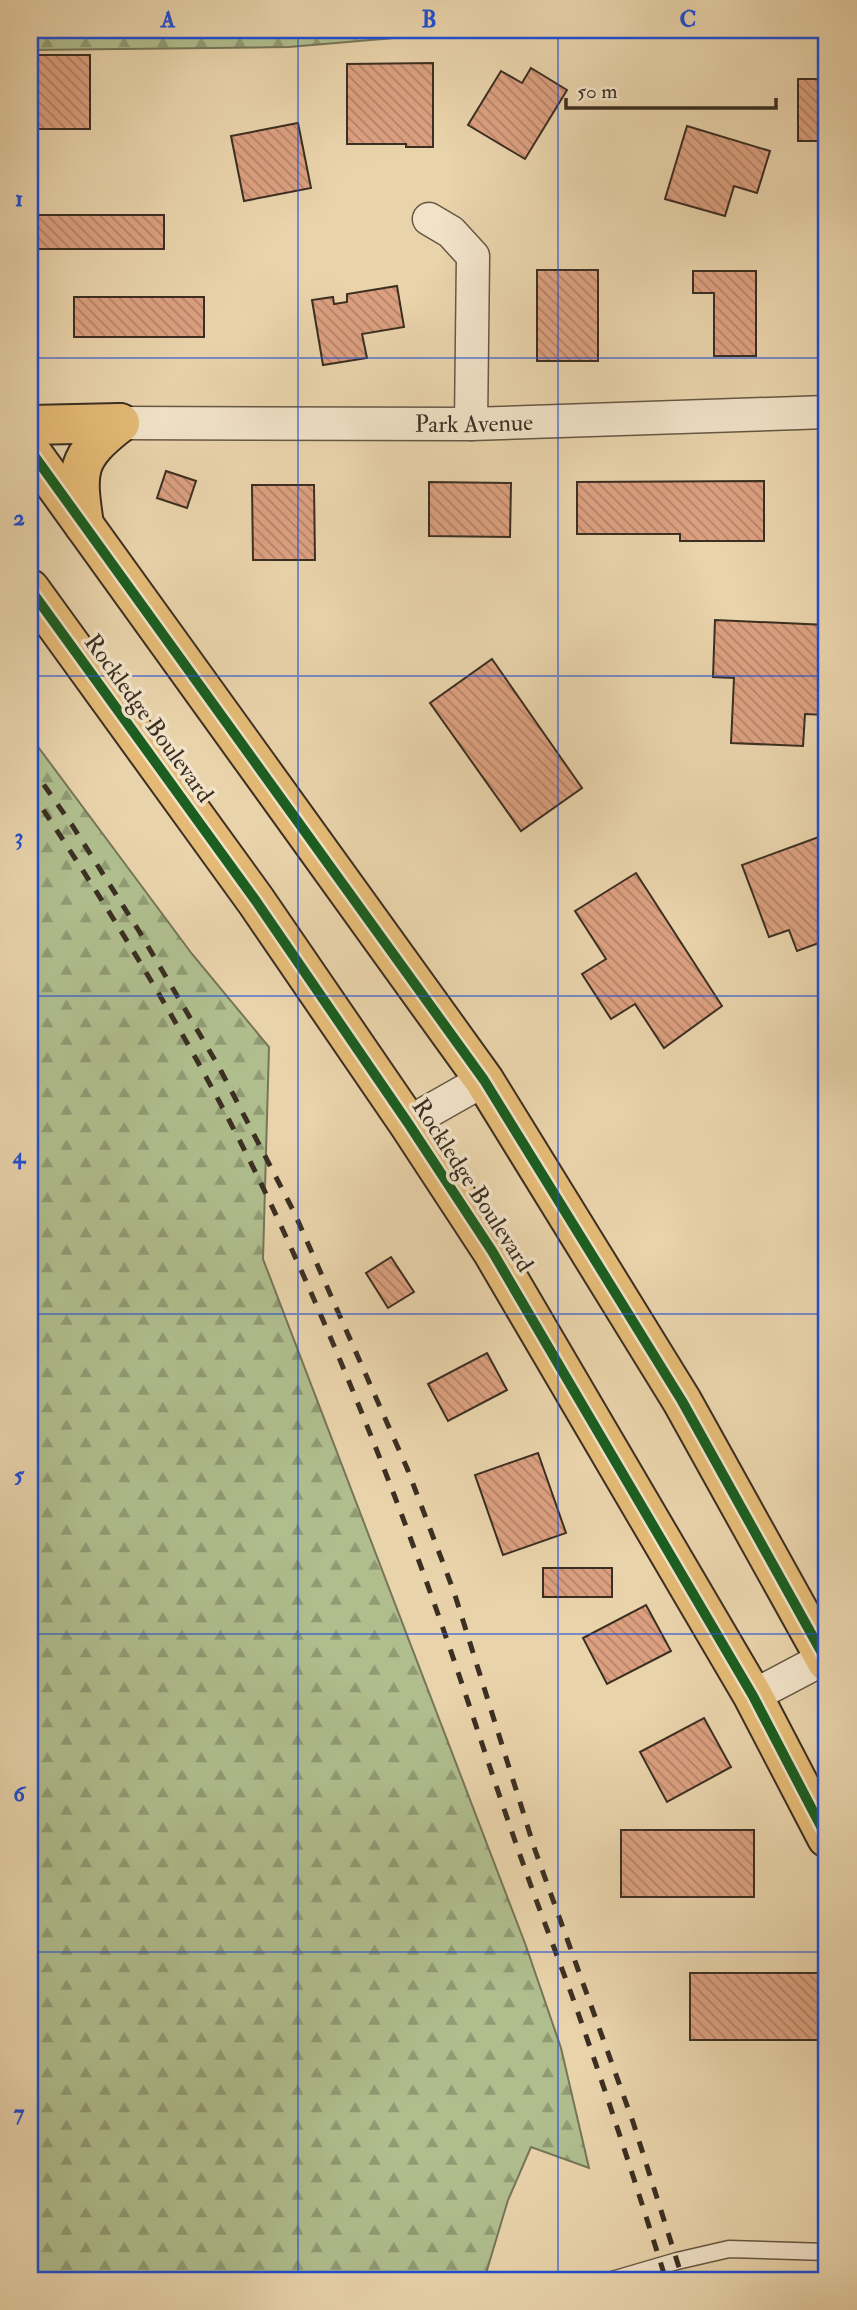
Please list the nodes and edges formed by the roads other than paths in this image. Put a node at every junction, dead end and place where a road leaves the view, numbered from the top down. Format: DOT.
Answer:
graph roads {
  1 [pos="429,219"];
  2 [pos="827,412"];
  3 [pos="120,423"];
  4 [pos="471,424"];
  5 [pos="30,425"];
  6 [pos="35,467"];
  7 [pos="85,527"];
  8 [pos="30,589"];
  9 [pos="484,1080"];
  10 [pos="408,1123"];
  11 [pos="826,1660"];
  12 [pos="753,1696"];
  13 [pos="827,1838"];
  14 [pos="827,2252"];
  15 [pos="612,2280"];
  1 -- 4 [label="street"];
  2 -- 4 [label="street, Park Avenue"];
  3 -- 4 [label="street, Park Avenue"];
  3 -- 5 [label="main road"];
  3 -- 7 [label="main road"];
  6 -- 7 [label="main road"];
  7 -- 9 [label="main road"];
  8 -- 10 [label="main road, Rockledge Boulevard"];
  9 -- 10 [label="street"];
  9 -- 11 [label="main road"];
  10 -- 12 [label="main road, Rockledge Boulevard"];
  11 -- 12 [label="street"];
  12 -- 13 [label="main road, Rockledge Boulevard"];
  14 -- 15 [label="lane"];
}
